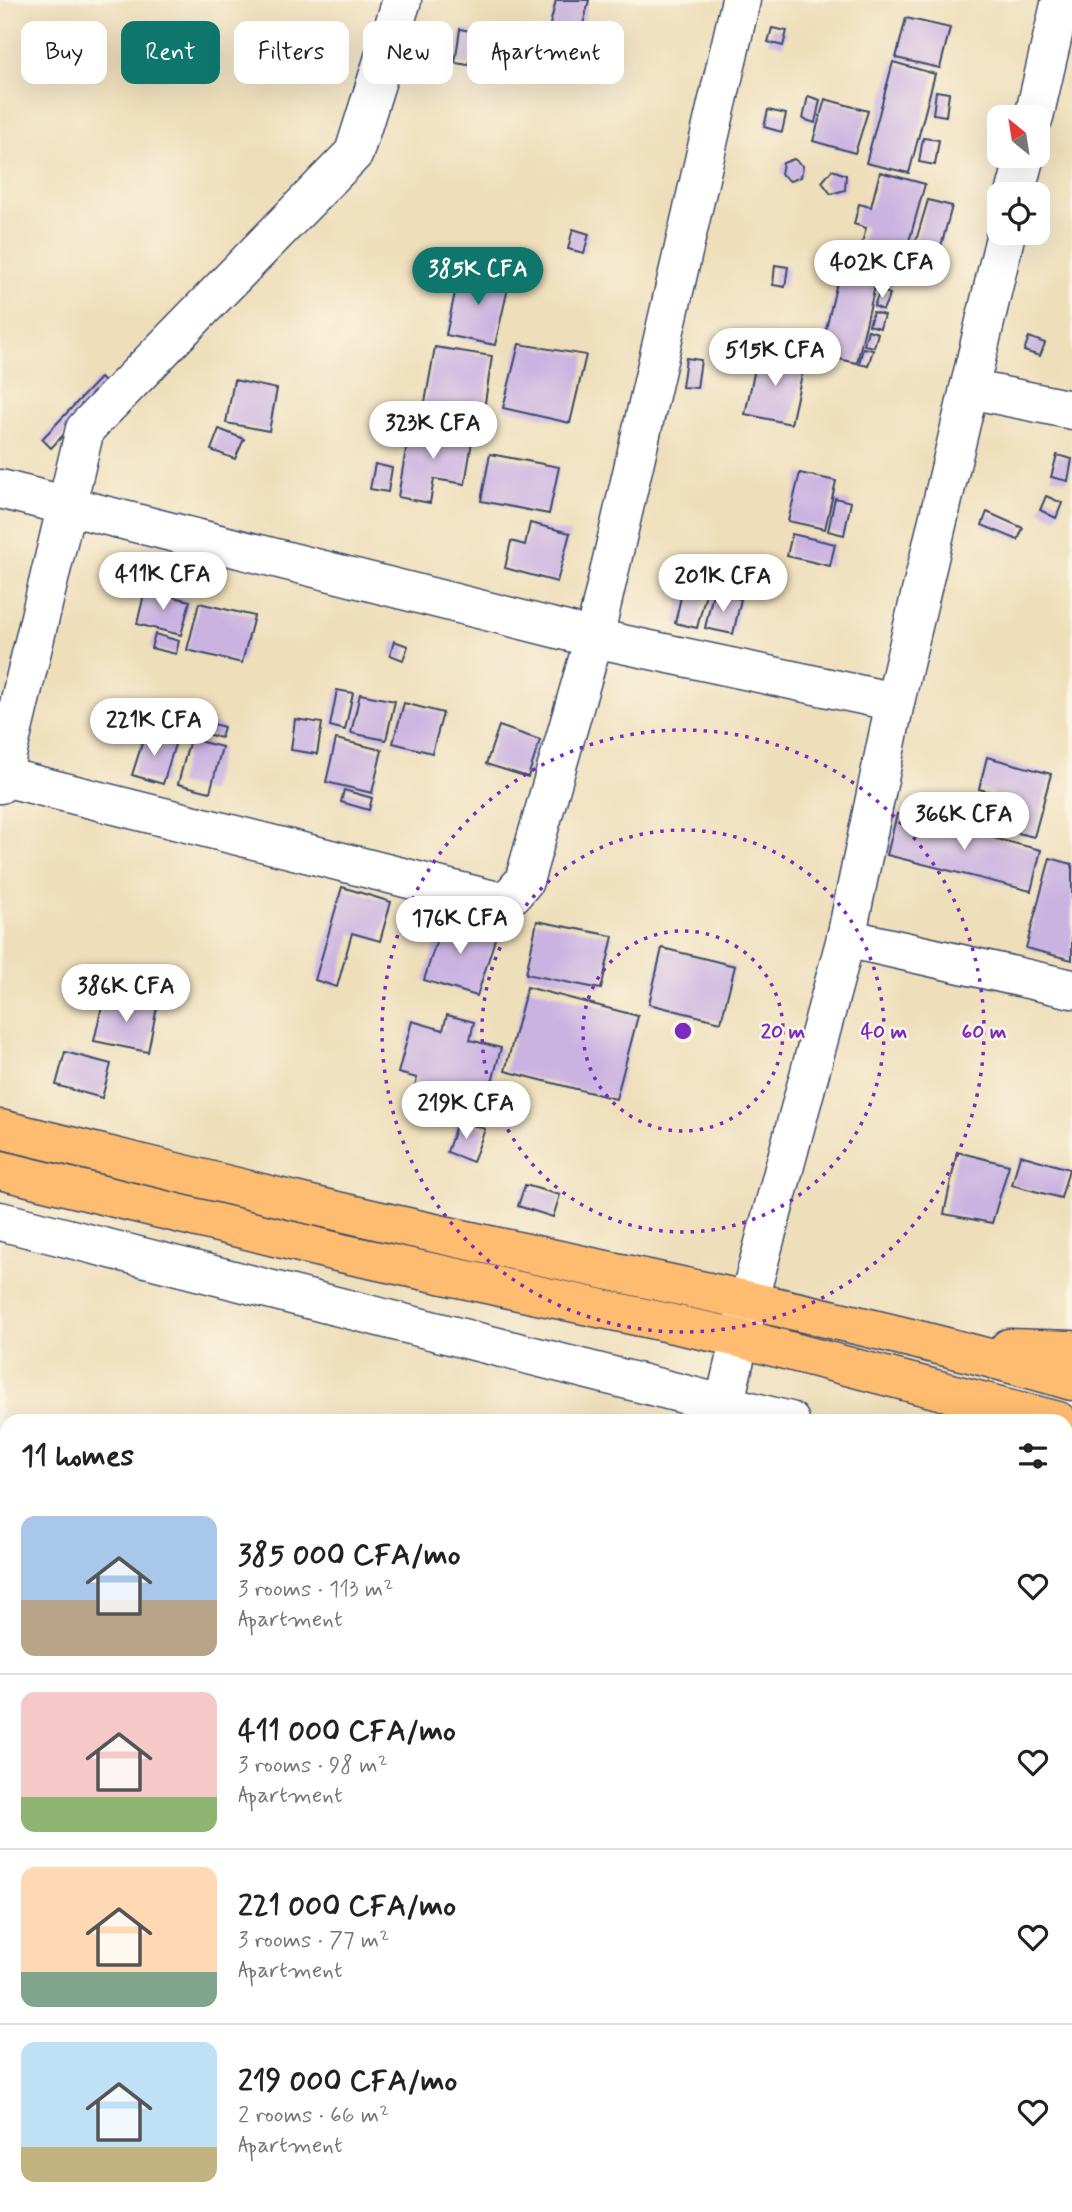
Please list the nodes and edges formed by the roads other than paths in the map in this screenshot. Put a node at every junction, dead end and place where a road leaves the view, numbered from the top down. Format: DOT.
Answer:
graph roads {
  1 [pos="402,0"];
  2 [pos="741,0"];
  3 [pos="1061,0"];
  4 [pos="1037,105"];
  5 [pos="1003,245"];
  6 [pos="969,388"];
  7 [pos="1072,411"];
  8 [pos="0,489"];
  9 [pos="66,505"];
  10 [pos="594,638"];
  11 [pos="895,702"];
  12 [pos="1,779"];
  13 [pos="846,939"];
  14 [pos="1072,989"];
  15 [pos="0,1129"];
  16 [pos="0,1170"];
  17 [pos="293,1200"];
  18 [pos="0,1222"];
  19 [pos="281,1239"];
  20 [pos="749,1299"];
  21 [pos="739,1338"];
  22 [pos="951,1346"];
  23 [pos="1072,1350"];
  24 [pos="1072,1381"];
  25 [pos="939,1389"];
  26 [pos="1072,1398"];
  27 [pos="718,1414"];
  28 [pos="1032,1414"];
  1 -- 9 [label="street"];
  2 -- 10 [label="street"];
  3 -- 4 [label="street"];
  5 -- 6 [label="street"];
  6 -- 7 [label="street"];
  6 -- 11 [label="street"];
  8 -- 9 [label="street"];
  9 -- 10 [label="street"];
  9 -- 12 [label="street"];
  10 -- 11 [label="street"];
  10 -- 12 [label="street"];
  11 -- 13 [label="street"];
  13 -- 14 [label="street"];
  13 -- 20 [label="street"];
  15 -- 17 [label="main road"];
  16 -- 19 [label="main road"];
  17 -- 19 [label="main road"];
  17 -- 20 [label="main road"];
  18 -- 27 [label="street"];
  19 -- 21 [label="main road"];
  20 -- 21 [label="street"];
  20 -- 22 [label="main road"];
  21 -- 25 [label="main road"];
  21 -- 27 [label="street"];
  22 -- 23 [label="main road"];
  22 -- 24 [label="main road"];
  25 -- 26 [label="main road"];
  25 -- 28 [label="main road"];
}
